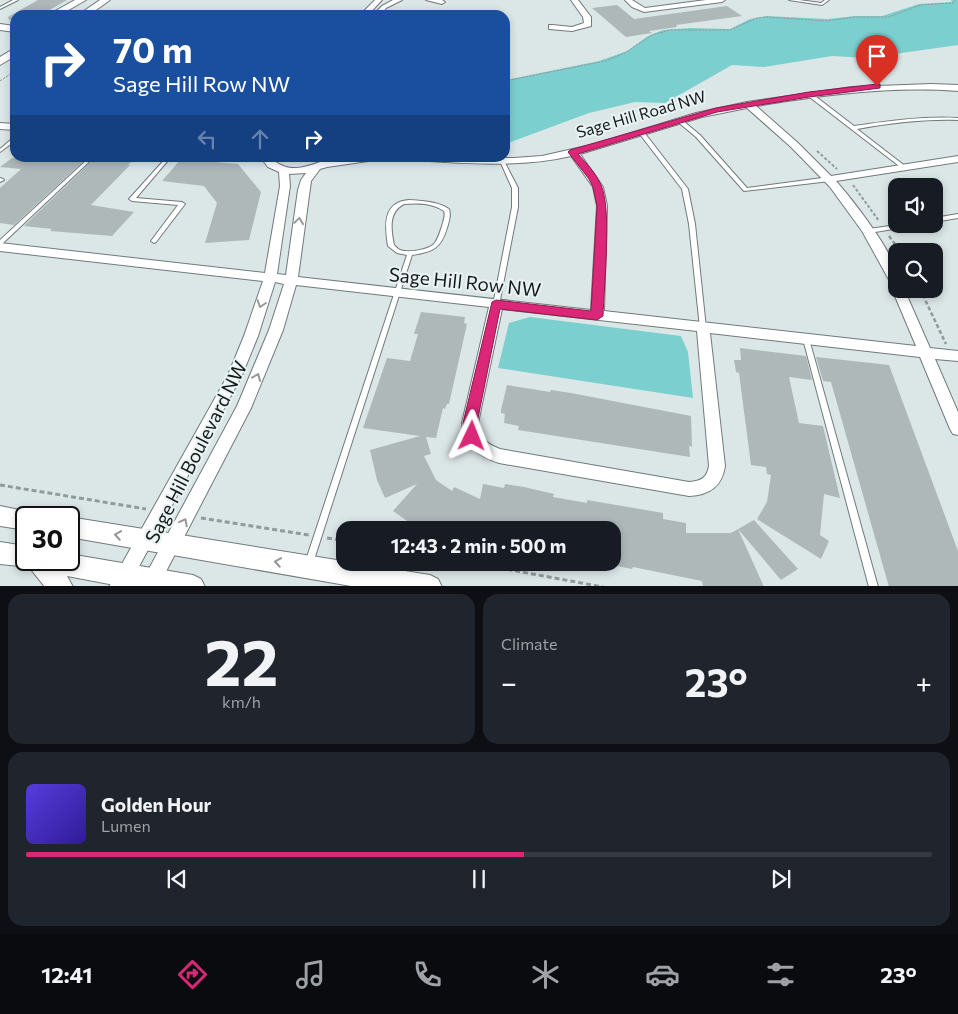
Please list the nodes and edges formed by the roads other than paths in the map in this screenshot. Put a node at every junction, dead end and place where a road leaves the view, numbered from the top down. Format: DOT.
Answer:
graph roads {
  1 [pos="16,0"];
  2 [pos="82,0"];
  3 [pos="88,0"];
  4 [pos="105,0"];
  5 [pos="380,0"];
  6 [pos="398,0"];
  7 [pos="429,0"];
  8 [pos="574,0"];
  9 [pos="621,0"];
  10 [pos="628,0"];
  11 [pos="722,0"];
  12 [pos="791,0"];
  13 [pos="827,0"];
  14 [pos="442,2"];
  15 [pos="0,8"];
  16 [pos="63,10"];
  17 [pos="73,10"];
  18 [pos="91,10"];
  19 [pos="369,10"];
  20 [pos="381,10"];
  21 [pos="552,28"];
  22 [pos="958,88"];
  23 [pos="809,94"];
  24 [pos="749,105"];
  25 [pos="958,119"];
  26 [pos="680,121"];
  27 [pos="853,128"];
  28 [pos="641,132"];
  29 [pos="10,143"];
  30 [pos="0,151"];
  31 [pos="573,152"];
  32 [pos="958,159"];
  33 [pos="510,161"];
  34 [pos="87,162"];
  35 [pos="164,162"];
  36 [pos="269,162"];
  37 [pos="328,162"];
  38 [pos="344,162"];
  39 [pos="502,162"];
  40 [pos="321,166"];
  41 [pos="903,167"];
  42 [pos="284,170"];
  43 [pos="830,179"];
  44 [pos="958,216"];
  45 [pos="943,218"];
  46 [pos="888,227"];
  47 [pos="869,231"];
  48 [pos="154,241"];
  49 [pos="0,243"];
  50 [pos="0,247"];
  51 [pos="410,254"];
  52 [pos="888,268"];
  53 [pos="270,278"];
  54 [pos="291,281"];
  55 [pos="398,293"];
  56 [pos="902,298"];
  57 [pos="496,304"];
  58 [pos="597,316"];
  59 [pos="703,328"];
  60 [pos="806,339"];
  61 [pos="925,352"];
  62 [pos="954,355"];
  63 [pos="958,429"];
  64 [pos="0,516"];
  65 [pos="15,518"];
  66 [pos="80,529"];
  67 [pos="145,540"];
  68 [pos="172,544"];
  69 [pos="0,553"];
  70 [pos="15,556"];
  71 [pos="308,566"];
  72 [pos="80,570"];
  73 [pos="47,571"];
  74 [pos="122,581"];
  75 [pos="150,583"];
  76 [pos="61,586"];
  77 [pos="193,586"];
  78 [pos="430,586"];
  79 [pos="874,586"];
  1 -- 15 [label="lane"];
  2 -- 16 [label="street"];
  3 -- 17 [label="street"];
  4 -- 18 [label="street"];
  5 -- 19 [label="street"];
  6 -- 20 [label="street"];
  7 -- 14 [label="street"];
  8 -- 21 [label="street"];
  9 -- 10 [label="street"];
  10 -- 11 [label="street"];
  12 -- 13 [label="lane"];
  22 -- 23 [label="street, Sage Hill Road NW"];
  23 -- 24 [label="street, Sage Hill Road NW"];
  23 -- 27 [label="lane"];
  24 -- 26 [label="street, Sage Hill Road NW"];
  24 -- 43 [label="street"];
  25 -- 27 [label="lane"];
  26 -- 28 [label="street, Sage Hill Road NW"];
  26 -- 43 [label="lane"];
  27 -- 41 [label="lane"];
  28 -- 31 [label="street, Sage Hill Road NW"];
  28 -- 59 [label="lane"];
  29 -- 30 [label="lane"];
  31 -- 33 [label="street, Sage Hill Road NW"];
  31 -- 58 [label="street"];
  32 -- 41 [label="street"];
  34 -- 49 [label="lane"];
  35 -- 48 [label="lane"];
  36 -- 42 [label="street"];
  37 -- 40 [label="street"];
  38 -- 40 [label="street"];
  39 -- 57 [label="lane"];
  40 -- 42 [label="street"];
  54 -- 40 [label="street, Sage Hill Boulevard NW, one-way"];
  41 -- 43 [label="street"];
  42 -- 53 [label="street, Sage Hill Boulevard NW"];
  43 -- 47 [label="street"];
  44 -- 45 [label="lane"];
  46 -- 47 [label="lane"];
  47 -- 52 [label="street"];
  50 -- 53 [label="street, Sage Hill Row NW"];
  51 -- 51 [label="lane"];
  51 -- 55 [label="lane"];
  53 -- 54 [label="street, Sage Hill Row NW"];
  53 -- 67 [label="street, Sage Hill Boulevard NW, one-way"];
  54 -- 55 [label="street, Sage Hill Row NW"];
  68 -- 54 [label="street, Sage Hill Boulevard NW, one-way"];
  55 -- 57 [label="street, Sage Hill Row NW"];
  55 -- 71 [label="lane"];
  56 -- 61 [label="street"];
  57 -- 58 [label="street, Sage Hill Row NW"];
  57 -- 59 [label="street"];
  58 -- 59 [label="street, Sage Hill Row NW"];
  59 -- 60 [label="street, Sage Hill Row NW"];
  60 -- 61 [label="street, Sage Hill Row NW"];
  60 -- 79 [label="lane"];
  61 -- 62 [label="street, Sage Hill Row NW"];
  61 -- 63 [label="street"];
  64 -- 65 [label="street"];
  67 -- 66 [label="street, one-way"];
  67 -- 68 [label="street"];
  67 -- 74 [label="street, Sage Hill Boulevard NW"];
  71 -- 68 [label="street, one-way"];
  68 -- 75 [label="street, Sage Hill Boulevard NW"];
  69 -- 70 [label="street"];
  71 -- 78 [label="street"];
  72 -- 74 [label="street"];
  73 -- 76 [label="street"];
  74 -- 75 [label="street"];
  75 -- 77 [label="street"];
}
